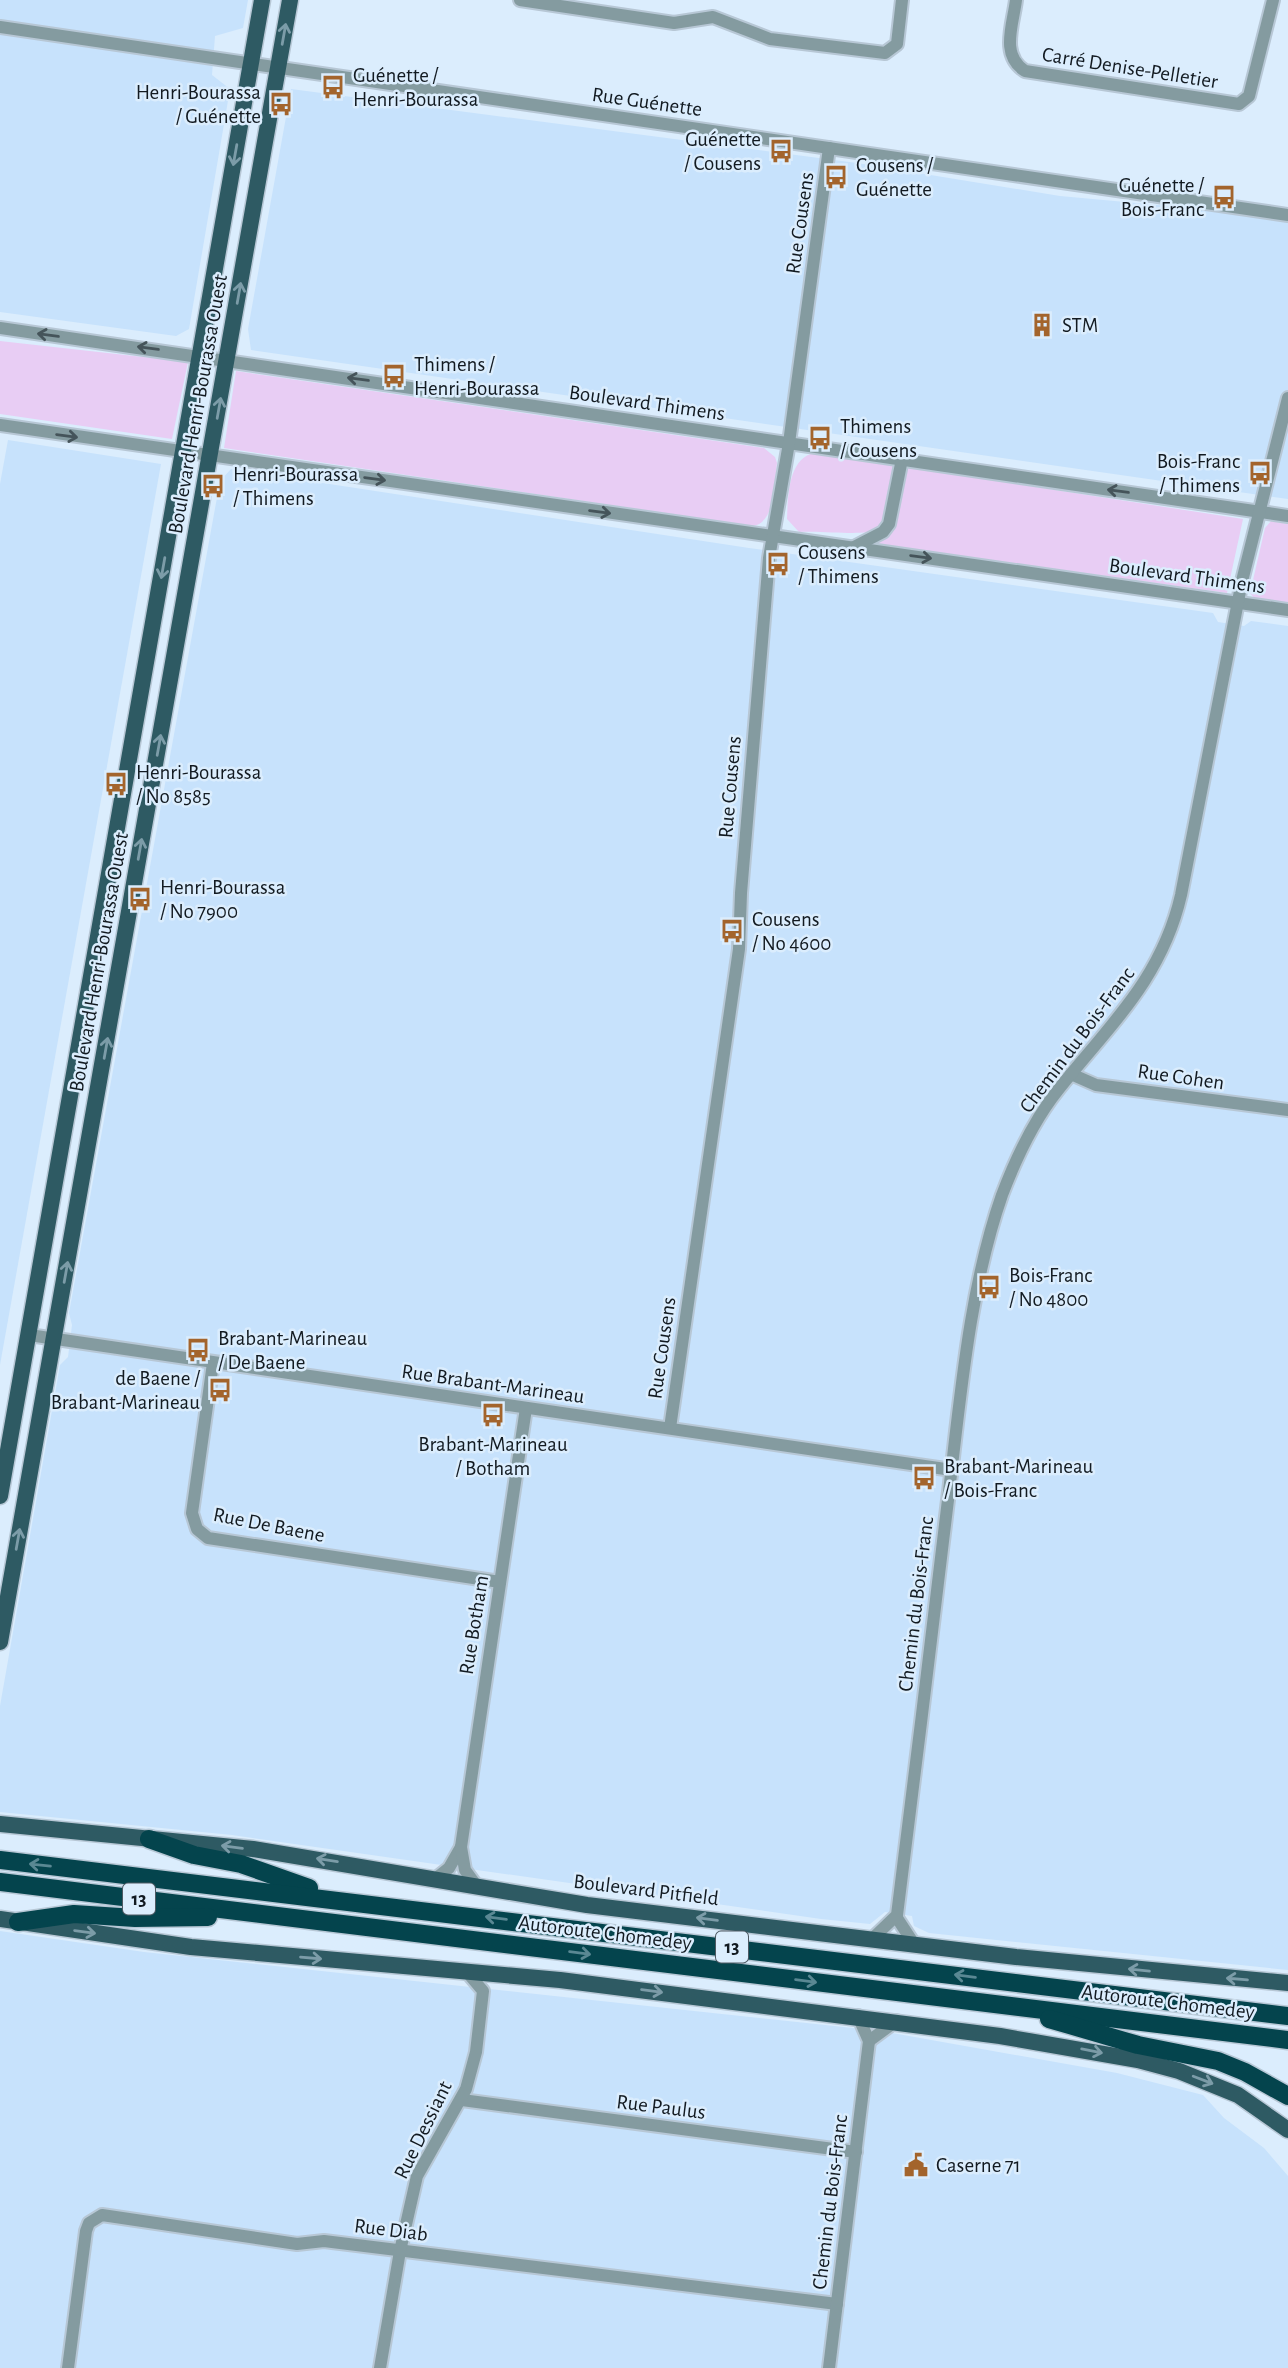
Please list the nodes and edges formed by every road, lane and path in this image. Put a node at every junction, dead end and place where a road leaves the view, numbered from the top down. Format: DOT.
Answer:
graph roads {
  1 [pos="262,0"];
  2 [pos="290,0"];
  3 [pos="520,0"];
  4 [pos="902,0"];
  5 [pos="1016,0"];
  6 [pos="1273,0"];
  7 [pos="0,27"];
  8 [pos="251,64"];
  9 [pos="278,69"];
  10 [pos="829,148"];
  11 [pos="1288,215"];
  12 [pos="0,328"];
  13 [pos="200,356"];
  14 [pos="227,360"];
  15 [pos="1288,398"];
  16 [pos="0,425"];
  17 [pos="789,443"];
  18 [pos="183,452"];
  19 [pos="210,456"];
  20 [pos="902,459"];
  21 [pos="1258,512"];
  22 [pos="1288,516"];
  23 [pos="774,537"];
  24 [pos="853,547"];
  25 [pos="1238,603"];
  26 [pos="1288,610"];
  27 [pos="1071,1074"];
  28 [pos="1288,1110"];
  29 [pos="29,1335"];
  30 [pos="53,1339"];
  31 [pos="213,1363"];
  32 [pos="526,1408"];
  33 [pos="670,1428"];
  34 [pos="952,1470"];
  35 [pos="0,1496"];
  36 [pos="500,1582"];
  37 [pos="3,1606"];
  38 [pos="0,1642"];
  39 [pos="0,1824"];
  40 [pos="149,1839"];
  41 [pos="461,1847"];
  42 [pos="0,1860"];
  43 [pos="434,1880"];
  44 [pos="0,1882"];
  45 [pos="478,1888"];
  46 [pos="339,1899"];
  47 [pos="278,1916"];
  48 [pos="897,1918"];
  49 [pos="9,1921"];
  50 [pos="872,1939"];
  51 [pos="914,1944"];
  52 [pos="467,1972"];
  53 [pos="503,1975"];
  54 [pos="1288,1983"];
  55 [pos="482,1991"];
  56 [pos="1002,2005"];
  57 [pos="858,2016"];
  58 [pos="1288,2016"];
  59 [pos="896,2021"];
  60 [pos="1288,2040"];
  61 [pos="869,2041"];
  62 [pos="1285,2095"];
  63 [pos="462,2100"];
  64 [pos="1288,2130"];
  65 [pos="856,2151"];
  66 [pos="400,2251"];
  67 [pos="838,2304"];
  68 [pos="68,2368"];
  69 [pos="380,2368"];
  70 [pos="830,2368"];
  1 -- 8 [label="main road, Boulevard Henri-Bourassa Ouest"];
  9 -- 2 [label="main road, Boulevard Henri-Bourassa Ouest, one-way"];
  3 -- 4 [label="street"];
  5 -- 6 [label="street, Carré Denise-Pelletier"];
  7 -- 8 [label="street, Rue Guénette"];
  8 -- 9 [label="street, Rue Guénette"];
  8 -- 13 [label="main road, Boulevard Henri-Bourassa Ouest, one-way"];
  9 -- 10 [label="street, Rue Guénette"];
  14 -- 9 [label="main road, Boulevard Henri-Bourassa Ouest, one-way"];
  10 -- 11 [label="street, Rue Guénette"];
  10 -- 17 [label="street, Rue Cousens"];
  13 -- 12 [label="street, Boulevard Thimens, one-way"];
  13 -- 14 [label="street, Boulevard Thimens"];
  13 -- 18 [label="main road, Boulevard Henri-Bourassa Ouest"];
  17 -- 14 [label="street, Boulevard Thimens, one-way"];
  19 -- 14 [label="main road, Boulevard Henri-Bourassa Ouest, one-way"];
  15 -- 21 [label="street, Chemin du Bois-Franc"];
  16 -- 18 [label="street, Boulevard Thimens, one-way"];
  17 -- 20 [label="street, Boulevard Thimens"];
  17 -- 23 [label="street, Rue Cousens"];
  18 -- 19 [label="street, Boulevard Thimens"];
  18 -- 29 [label="main road, Boulevard Henri-Bourassa Ouest, one-way"];
  19 -- 23 [label="street, Boulevard Thimens, one-way"];
  30 -- 19 [label="main road, Boulevard Henri-Bourassa Ouest, one-way"];
  21 -- 20 [label="street, Boulevard Thimens, one-way"];
  20 -- 24 [label="street"];
  21 -- 22 [label="street, Boulevard Thimens"];
  21 -- 25 [label="street, Chemin du Bois-Franc"];
  23 -- 24 [label="street, Boulevard Thimens"];
  23 -- 33 [label="street, Rue Cousens"];
  24 -- 25 [label="street, Boulevard Thimens, one-way"];
  25 -- 26 [label="street, Boulevard Thimens"];
  25 -- 27 [label="street, Chemin du Bois-Franc"];
  27 -- 28 [label="street, Rue Cohen"];
  27 -- 34 [label="street, Chemin du Bois-Franc"];
  29 -- 30 [label="street, Rue Brabant-Marineau"];
  29 -- 35 [label="main road, Boulevard Henri-Bourassa Ouest"];
  30 -- 31 [label="street, Rue Brabant-Marineau"];
  37 -- 30 [label="main road, Boulevard Henri-Bourassa Ouest, one-way"];
  31 -- 32 [label="street, Rue Brabant-Marineau"];
  31 -- 36 [label="street, Rue De Baene"];
  32 -- 33 [label="street, Rue Brabant-Marineau"];
  32 -- 36 [label="street, Rue Botham"];
  33 -- 34 [label="street, Rue Brabant-Marineau"];
  34 -- 48 [label="street, Chemin du Bois-Franc"];
  36 -- 41 [label="street, Rue Botham"];
  37 -- 38 [label="main road, Boulevard Henri-Bourassa Ouest"];
  39 -- 40 [label="main road, Boulevard Pitfield"];
  43 -- 40 [label="main road, Boulevard Pitfield, one-way"];
  40 -- 46 [label="highway"];
  41 -- 43 [label="street, Rue Botham"];
  41 -- 45 [label="street, Rue Botham"];
  46 -- 42 [label="highway, Autoroute Chomedey / 13, one-way"];
  43 -- 45 [label="main road, Boulevard Pitfield"];
  44 -- 47 [label="highway, Autoroute Chomedey / 13"];
  50 -- 45 [label="main road, Boulevard Pitfield, one-way"];
  58 -- 46 [label="highway, Autoroute Chomedey / 13, one-way"];
  47 -- 49 [label="highway"];
  47 -- 56 [label="highway, Autoroute Chomedey / 13, one-way"];
  48 -- 50 [label="street"];
  48 -- 51 [label="street"];
  49 -- 52 [label="main road, one-way"];
  50 -- 51 [label="main road, Boulevard Pitfield"];
  54 -- 51 [label="main road, Boulevard Pitfield, one-way"];
  52 -- 53 [label="main road"];
  52 -- 55 [label="street"];
  53 -- 55 [label="street"];
  53 -- 57 [label="main road, one-way"];
  55 -- 63 [label="street, Rue Dessiant"];
  56 -- 60 [label="highway, Autoroute Chomedey / 13"];
  56 -- 62 [label="highway"];
  57 -- 59 [label="main road"];
  57 -- 61 [label="street"];
  59 -- 61 [label="street"];
  59 -- 64 [label="main road, one-way"];
  61 -- 65 [label="street, Chemin du Bois-Franc"];
  63 -- 65 [label="street, Rue Paulus"];
  63 -- 66 [label="street, Rue Dessiant"];
  65 -- 67 [label="street, Chemin du Bois-Franc"];
  66 -- 67 [label="street, Rue Diab"];
  66 -- 68 [label="street, Rue Diab"];
  66 -- 69 [label="street, Rue Dessiant"];
  67 -- 70 [label="street, Chemin du Bois-Franc"];
}
